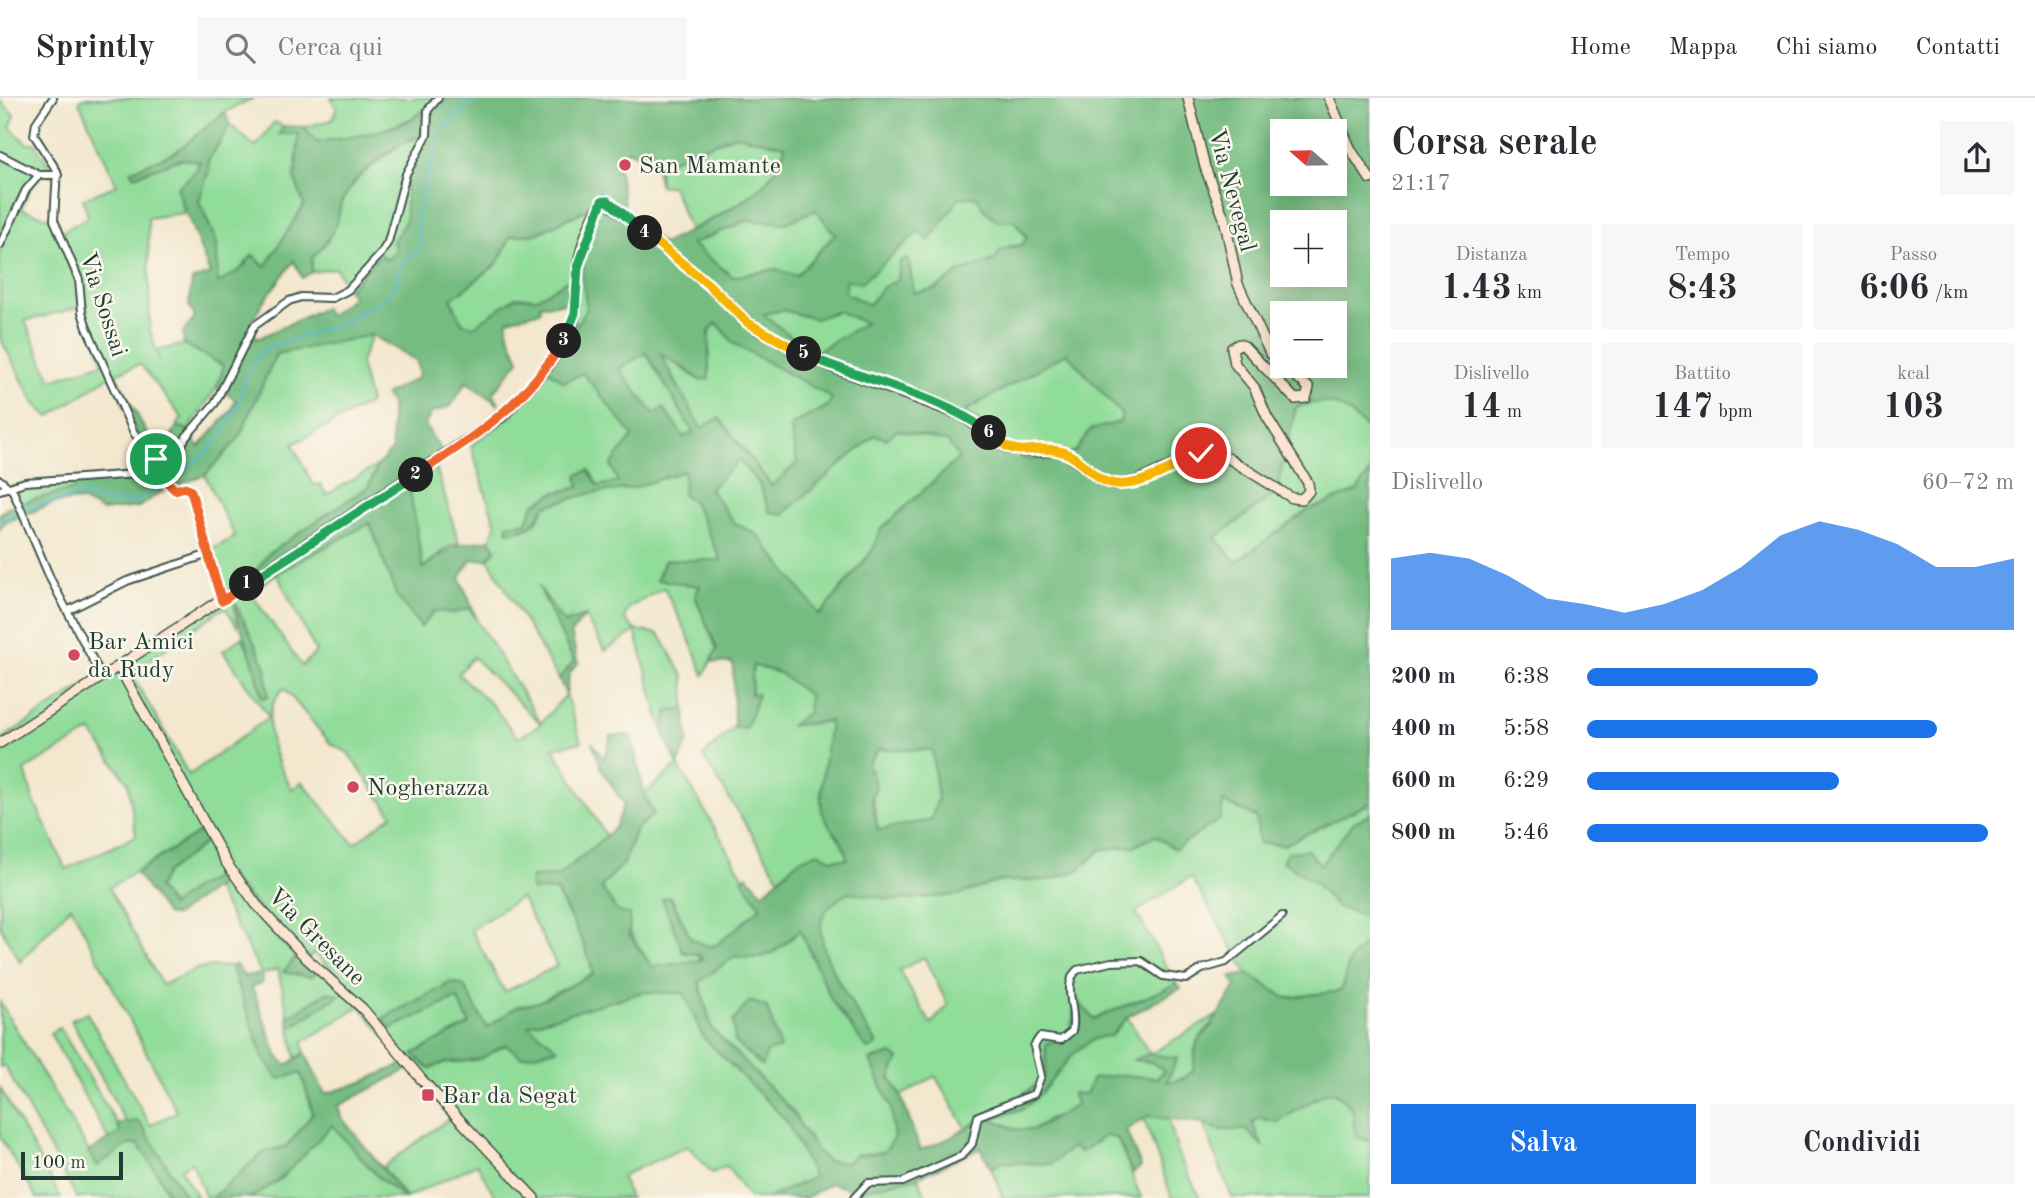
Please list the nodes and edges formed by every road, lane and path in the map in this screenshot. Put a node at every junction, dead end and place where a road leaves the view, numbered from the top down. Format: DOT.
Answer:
graph roads {
  1 [pos="53,98"];
  2 [pos="438,98"];
  3 [pos="1188,98"];
  4 [pos="1329,98"];
  5 [pos="0,155"];
  6 [pos="39,175"];
  7 [pos="58,175"];
  8 [pos="1370,179"];
  9 [pos="0,245"];
  10 [pos="157,472"];
  11 [pos="0,480"];
  12 [pos="8,485"];
  13 [pos="0,490"];
  14 [pos="206,555"];
  15 [pos="222,601"];
  16 [pos="67,611"];
  17 [pos="119,667"];
  18 [pos="102,677"];
  19 [pos="0,743"];
  20 [pos="1282,916"];
  21 [pos="534,1198"];
  22 [pos="854,1198"];
  1 -- 7 [label="street"];
  2 -- 10 [label="street"];
  3 -- 15 [label="main road, Via Nevegal"];
  4 -- 8 [label="main road"];
  5 -- 6 [label="street"];
  6 -- 7 [label="street"];
  6 -- 9 [label="street"];
  7 -- 10 [label="street, Via Sossai"];
  10 -- 12 [label="street"];
  10 -- 14 [label="street, Via Sossai"];
  11 -- 12 [label="street"];
  12 -- 13 [label="street"];
  12 -- 16 [label="street"];
  14 -- 15 [label="street"];
  14 -- 16 [label="street"];
  15 -- 17 [label="main road, Via Nevegal"];
  16 -- 18 [label="street"];
  17 -- 18 [label="main road, Via Nevegal"];
  17 -- 21 [label="main road, Via Gresane"];
  18 -- 19 [label="main road, Via Nevegal"];
  20 -- 22 [label="street"];
}
